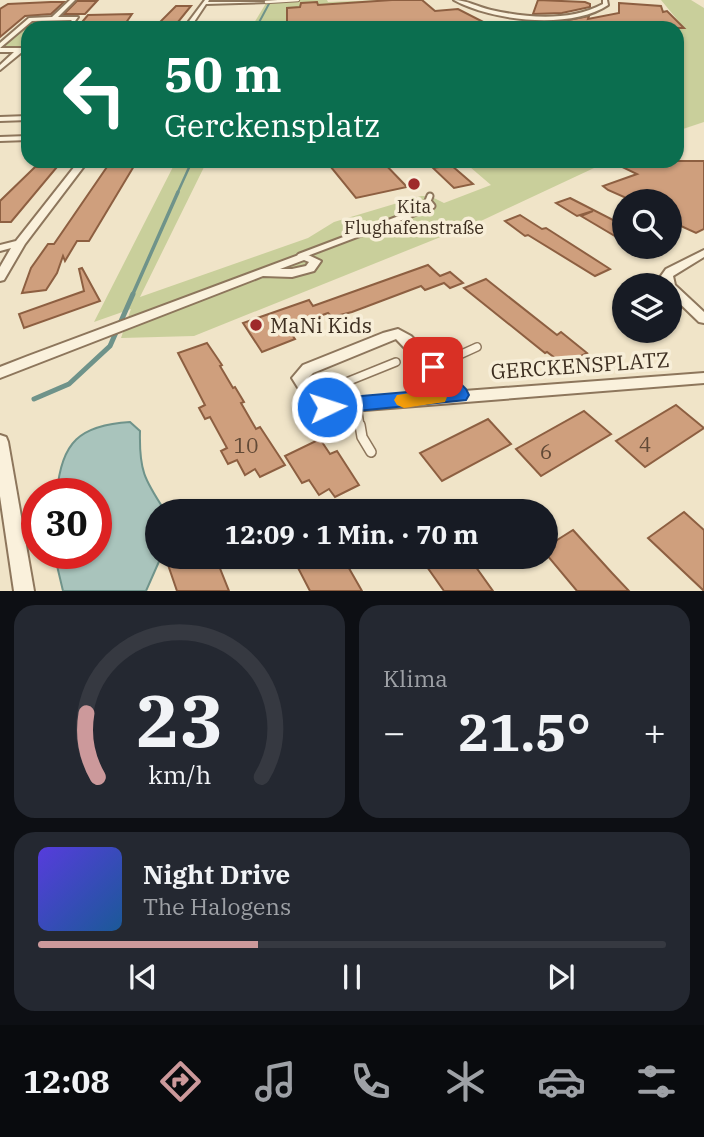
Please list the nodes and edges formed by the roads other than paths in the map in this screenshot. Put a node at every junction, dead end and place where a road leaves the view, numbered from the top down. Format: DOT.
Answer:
graph roads {
  1 [pos="73,0"];
  2 [pos="298,0"];
  3 [pos="456,0"];
  4 [pos="605,0"];
  5 [pos="206,1"];
  6 [pos="285,1"];
  7 [pos="266,2"];
  8 [pos="55,17"];
  9 [pos="29,21"];
  10 [pos="73,21"];
  11 [pos="192,21"];
  12 [pos="21,28"];
  13 [pos="15,33"];
  14 [pos="0,34"];
  15 [pos="0,48"];
  16 [pos="21,50"];
  17 [pos="21,52"];
  18 [pos="0,68"];
  19 [pos="21,118"];
  20 [pos="0,119"];
  21 [pos="21,138"];
  22 [pos="0,139"];
  23 [pos="79,168"];
  24 [pos="430,196"];
  25 [pos="20,243"];
  26 [pos="0,248"];
  27 [pos="704,253"];
  28 [pos="296,259"];
  29 [pos="261,272"];
  30 [pos="669,273"];
  31 [pos="0,277"];
  32 [pos="682,298"];
  33 [pos="703,318"];
  34 [pos="477,347"];
  35 [pos="396,362"];
  36 [pos="433,367"];
  37 [pos="0,373"];
  38 [pos="704,378"];
  39 [pos="460,395"];
  40 [pos="357,405"];
  41 [pos="0,442"];
  42 [pos="371,452"];
  43 [pos="24,591"];
  1 -- 8 [label="street"];
  2 -- 6 [label="lane"];
  3 -- 4 [label="street"];
  5 -- 7 [label="street"];
  5 -- 11 [label="street"];
  6 -- 7 [label="lane"];
  8 -- 9 [label="street"];
  8 -- 10 [label="street"];
  12 -- 13 [label="street"];
  13 -- 14 [label="street"];
  13 -- 15 [label="street"];
  15 -- 16 [label="street"];
  17 -- 18 [label="street"];
  19 -- 20 [label="street"];
  21 -- 22 [label="street"];
  23 -- 25 [label="street"];
  24 -- 28 [label="lane"];
  25 -- 26 [label="street"];
  25 -- 31 [label="street"];
  27 -- 30 [label="street"];
  28 -- 29 [label="street"];
  28 -- 29 [label="street"];
  29 -- 37 [label="street"];
  32 -- 33 [label="street"];
  34 -- 36 [label="lane"];
  35 -- 40 [label="lane"];
  36 -- 39 [label="street, GERCKENSPLATZ"];
  36 -- 40 [label="street, GERCKENSPLATZ"];
  38 -- 39 [label="street, GERCKENSPLATZ"];
  39 -- 40 [label="street, GERCKENSPLATZ"];
  40 -- 42 [label="lane"];
  41 -- 43 [label="street"];
}
